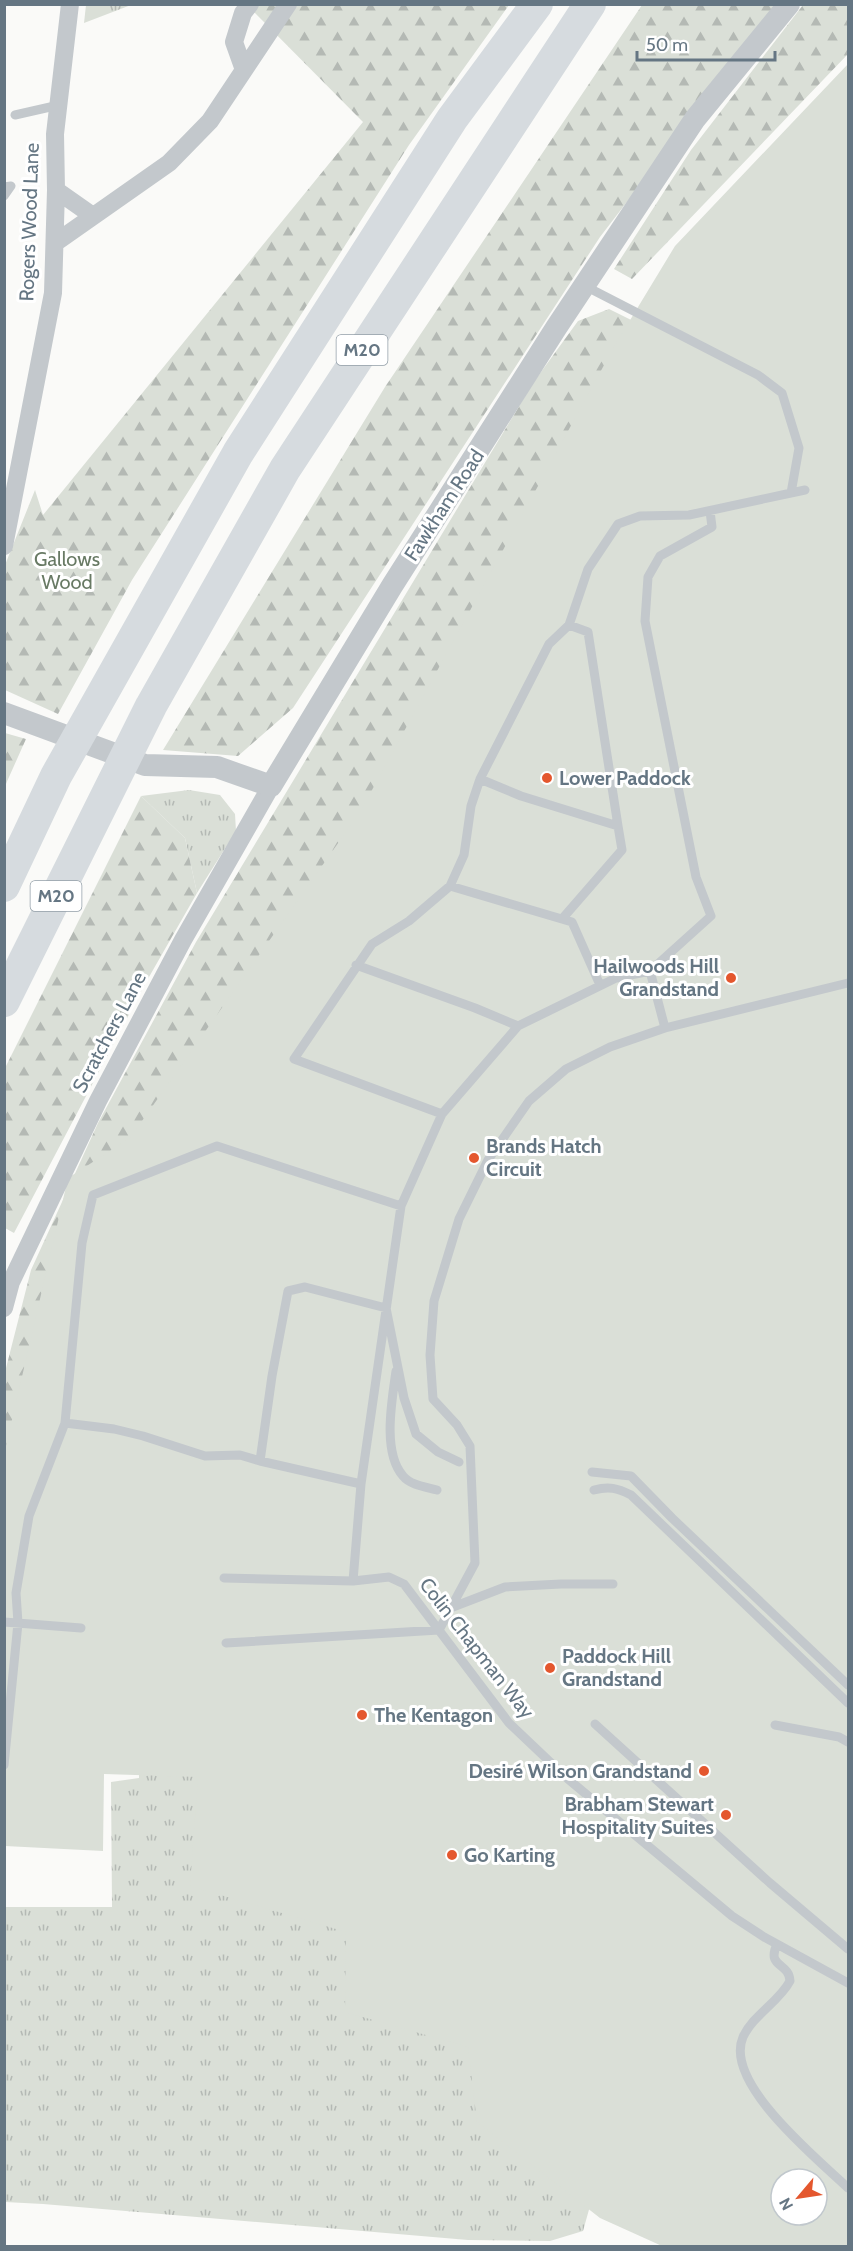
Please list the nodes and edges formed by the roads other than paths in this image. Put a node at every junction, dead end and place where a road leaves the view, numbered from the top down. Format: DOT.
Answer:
graph roads {
  1 [pos="70,4"];
  2 [pos="250,4"];
  3 [pos="288,4"];
  4 [pos="537,4"];
  5 [pos="590,4"];
  6 [pos="789,4"];
  7 [pos="244,69"];
  8 [pos="59,105"];
  9 [pos="15,115"];
  10 [pos="4,187"];
  11 [pos="56,190"];
  12 [pos="4,196"];
  13 [pos="93,216"];
  14 [pos="55,243"];
  15 [pos="584,286"];
  16 [pos="805,490"];
  17 [pos="790,493"];
  18 [pos="710,511"];
  19 [pos="4,546"];
  20 [pos="569,625"];
  21 [pos="4,712"];
  22 [pos="480,780"];
  23 [pos="271,786"];
  24 [pos="618,826"];
  25 [pos="4,886"];
  26 [pos="450,886"];
  27 [pos="562,919"];
  28 [pos="356,965"];
  29 [pos="650,971"];
  30 [pos="849,983"];
  31 [pos="600,985"];
  32 [pos="4,1001"];
  33 [pos="518,1026"];
  34 [pos="665,1028"];
  35 [pos="442,1114"];
  36 [pos="401,1206"];
  37 [pos="4,1308"];
  38 [pos="386,1308"];
  39 [pos="397,1363"];
  40 [pos="64,1423"];
  41 [pos="260,1461"];
  42 [pos="459,1462"];
  43 [pos="592,1472"];
  44 [pos="361,1484"];
  45 [pos="436,1490"];
  46 [pos="594,1490"];
  47 [pos="224,1578"];
  48 [pos="352,1581"];
  49 [pos="613,1584"];
  50 [pos="453,1607"];
  51 [pos="4,1622"];
  52 [pos="18,1623"];
  53 [pos="81,1628"];
  54 [pos="439,1630"];
  55 [pos="226,1643"];
  56 [pos="849,1685"];
  57 [pos="849,1703"];
  58 [pos="595,1724"];
  59 [pos="775,1725"];
  60 [pos="849,1742"];
  61 [pos="4,1765"];
  62 [pos="777,1944"];
  63 [pos="849,1949"];
  64 [pos="849,1983"];
  65 [pos="849,2188"];
  1 -- 8 [label="street, Rogers Wood Lane"];
  2 -- 7 [label="street"];
  3 -- 7 [label="street"];
  4 -- 25 [label="highway, M20"];
  5 -- 32 [label="highway, M20"];
  6 -- 15 [label="street, Fawkham Road"];
  7 -- 13 [label="street"];
  8 -- 9 [label="lane"];
  8 -- 11 [label="street, Rogers Wood Lane"];
  10 -- 12 [label="lane"];
  11 -- 13 [label="street"];
  11 -- 14 [label="street, Rogers Wood Lane"];
  13 -- 14 [label="street"];
  14 -- 19 [label="street, Rogers Wood Lane"];
  15 -- 17 [label="lane"];
  15 -- 23 [label="street, Fawkham Road"];
  16 -- 17 [label="lane"];
  17 -- 18 [label="lane"];
  18 -- 20 [label="lane"];
  18 -- 29 [label="lane"];
  20 -- 22 [label="lane"];
  20 -- 24 [label="lane"];
  21 -- 23 [label="street"];
  22 -- 24 [label="lane"];
  22 -- 26 [label="lane"];
  23 -- 37 [label="street, Scratchers Lane"];
  24 -- 27 [label="lane"];
  26 -- 27 [label="lane"];
  26 -- 28 [label="lane"];
  27 -- 31 [label="lane"];
  28 -- 33 [label="lane"];
  28 -- 35 [label="lane"];
  29 -- 31 [label="lane"];
  29 -- 34 [label="lane"];
  30 -- 34 [label="lane"];
  31 -- 33 [label="lane"];
  33 -- 35 [label="lane"];
  34 -- 50 [label="lane"];
  35 -- 36 [label="lane"];
  36 -- 38 [label="lane"];
  36 -- 40 [label="lane"];
  38 -- 39 [label="lane"];
  38 -- 41 [label="lane"];
  38 -- 44 [label="lane"];
  39 -- 42 [label="lane"];
  39 -- 45 [label="lane"];
  40 -- 41 [label="lane"];
  40 -- 52 [label="lane"];
  41 -- 44 [label="lane"];
  43 -- 56 [label="lane"];
  44 -- 48 [label="lane"];
  46 -- 57 [label="lane"];
  47 -- 48 [label="lane"];
  48 -- 54 [label="lane, Colin Chapman Way"];
  49 -- 50 [label="lane"];
  50 -- 54 [label="lane"];
  51 -- 52 [label="lane"];
  52 -- 53 [label="lane"];
  52 -- 61 [label="lane"];
  54 -- 55 [label="lane"];
  54 -- 62 [label="lane, Colin Chapman Way"];
  58 -- 63 [label="lane"];
  59 -- 60 [label="lane"];
  62 -- 64 [label="lane, Colin Chapman Way"];
  62 -- 65 [label="lane"];
}
